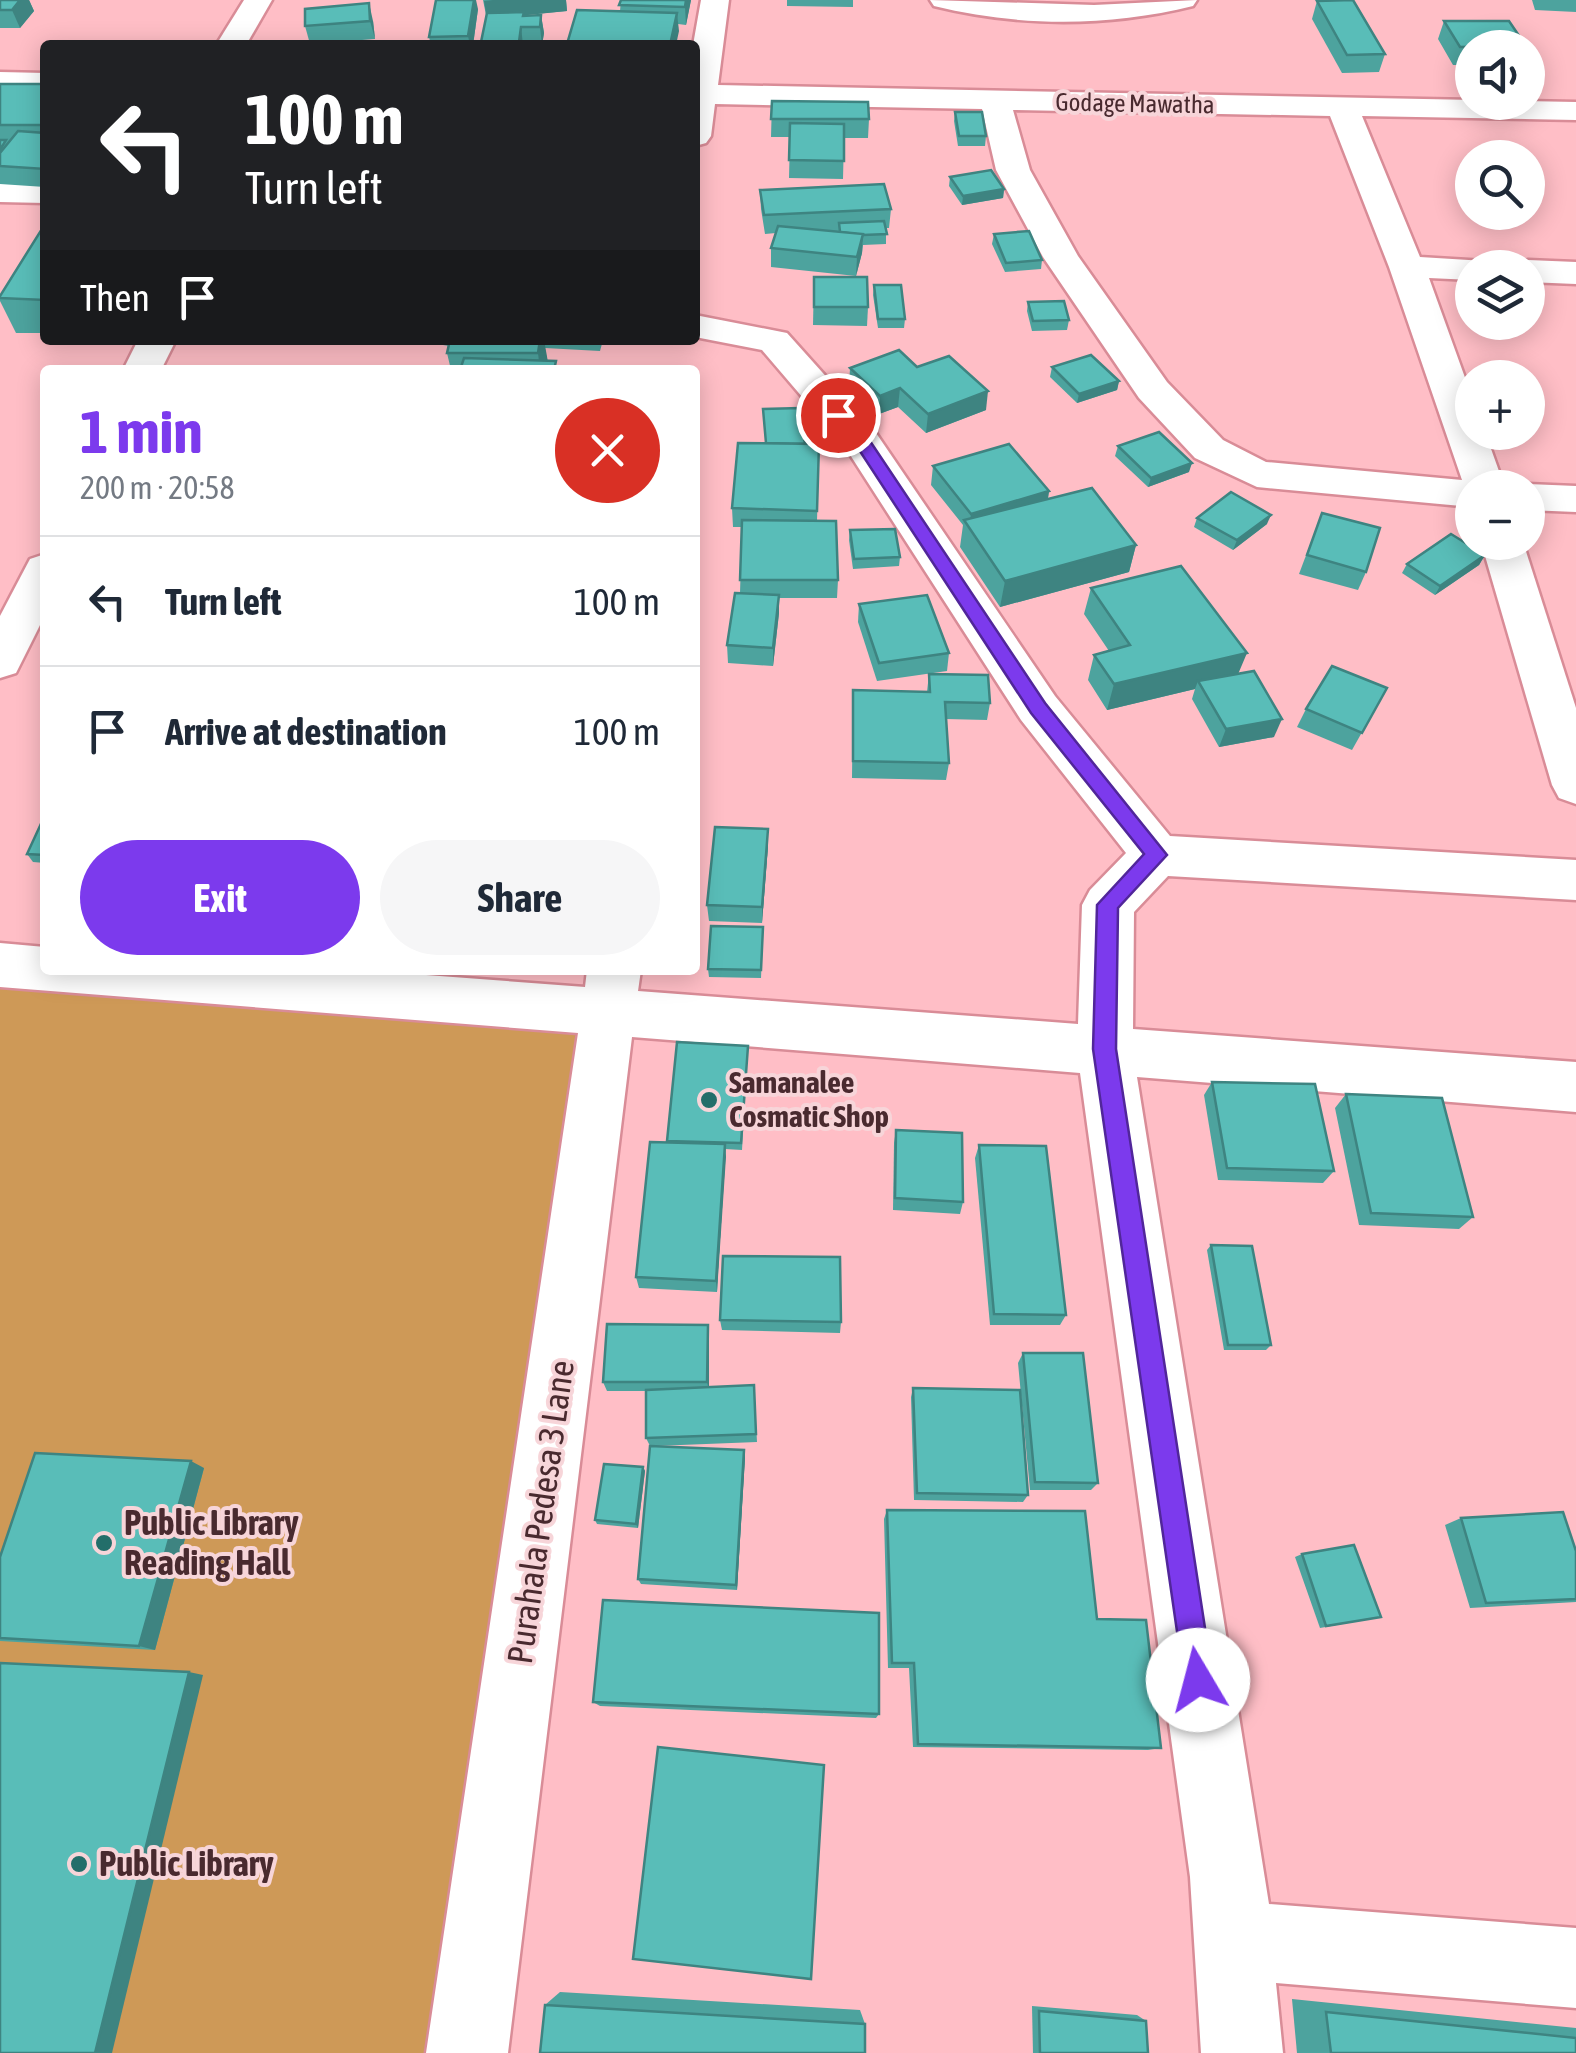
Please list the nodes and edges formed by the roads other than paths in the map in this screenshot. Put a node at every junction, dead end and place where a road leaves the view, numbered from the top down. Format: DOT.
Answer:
graph roads {
  1 [pos="258,0"];
  2 [pos="715,0"];
  3 [pos="944,0"];
  4 [pos="1182,0"];
  5 [pos="1103,16"];
  6 [pos="234,40"];
  7 [pos="0,81"];
  8 [pos="40,82"];
  9 [pos="700,83"];
  10 [pos="700,94"];
  11 [pos="995,100"];
  12 [pos="1115,102"];
  13 [pos="1342,107"];
  14 [pos="1576,111"];
  15 [pos="0,192"];
  16 [pos="40,193"];
  17 [pos="1407,267"];
  18 [pos="1455,268"];
  19 [pos="1545,271"];
  20 [pos="1576,272"];
  21 [pos="700,341"];
  22 [pos="1479,470"];
  23 [pos="1455,492"];
  24 [pos="1545,498"];
  25 [pos="1576,499"];
  26 [pos="1507,560"];
  27 [pos="40,580"];
  28 [pos="0,662"];
  29 [pos="1576,785"];
  30 [pos="1156,855"];
  31 [pos="1576,880"];
  32 [pos="0,966"];
  33 [pos="40,969"];
  34 [pos="201,975"];
  35 [pos="612,990"];
  36 [pos="1105,1049"];
  37 [pos="1576,1087"];
  38 [pos="1235,1941"];
  39 [pos="1576,1968"];
  40 [pos="467,2053"];
  41 [pos="1242,2053"];
  1 -- 6 [label="street"];
  2 -- 9 [label="street"];
  3 -- 5 [label="street"];
  4 -- 5 [label="street"];
  5 -- 12 [label="street"];
  7 -- 8 [label="street"];
  10 -- 11 [label="street, Godage Mawatha"];
  11 -- 12 [label="street, Godage Mawatha"];
  11 -- 23 [label="street"];
  12 -- 13 [label="street, Godage Mawatha"];
  13 -- 14 [label="street, Godage Mawatha"];
  13 -- 17 [label="street"];
  15 -- 16 [label="street"];
  17 -- 18 [label="street"];
  17 -- 22 [label="street"];
  19 -- 20 [label="street"];
  21 -- 30 [label="street"];
  24 -- 25 [label="street"];
  26 -- 29 [label="street"];
  27 -- 28 [label="street"];
  30 -- 31 [label="street"];
  30 -- 36 [label="street"];
  32 -- 33 [label="street"];
  34 -- 35 [label="street"];
  35 -- 36 [label="street"];
  35 -- 40 [label="street, Purahala Pedesa 3 Lane"];
  36 -- 37 [label="street"];
  36 -- 38 [label="street"];
  38 -- 39 [label="street"];
  38 -- 41 [label="street"];
}
